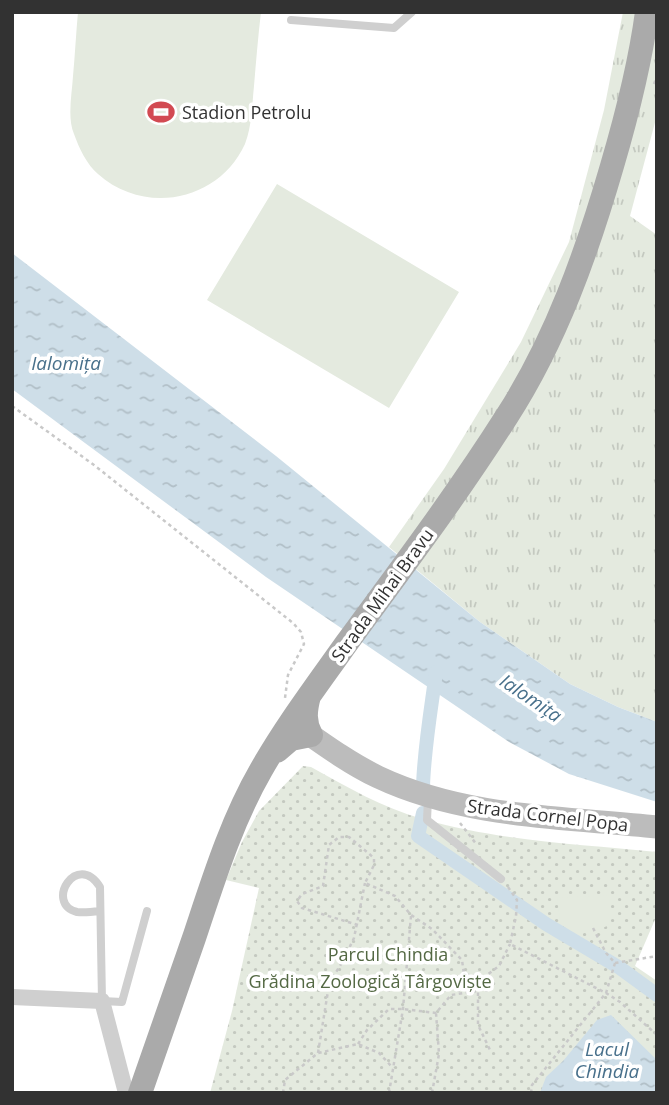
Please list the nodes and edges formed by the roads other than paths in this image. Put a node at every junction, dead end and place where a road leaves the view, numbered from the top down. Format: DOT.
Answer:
graph roads {
  1 [pos="412,12"];
  2 [pos="647,12"];
  3 [pos="291,20"];
  4 [pos="657,33"];
  5 [pos="631,101"];
  6 [pos="301,728"];
  7 [pos="429,796"];
  8 [pos="657,827"];
  9 [pos="501,879"];
  10 [pos="100,911"];
  11 [pos="147,912"];
  12 [pos="12,997"];
  13 [pos="102,1001"];
  14 [pos="126,1093"];
  15 [pos="140,1093"];
  1 -- 3 [label="lane"];
  2 -- 5 [label="main road, Strada Mihai Bravu"];
  4 -- 5 [label="main road, Strada Mihai Bravu"];
  5 -- 6 [label="main road, Strada Mihai Bravu"];
  6 -- 7 [label="main road, Strada Cornel Popa"];
  6 -- 15 [label="main road, Strada Mihai Bravu"];
  7 -- 8 [label="main road, Strada Cornel Popa"];
  7 -- 9 [label="lane"];
  10 -- 10 [label="lane"];
  10 -- 13 [label="lane"];
  11 -- 13 [label="lane"];
  12 -- 13 [label="street"];
  13 -- 14 [label="street"];
}
